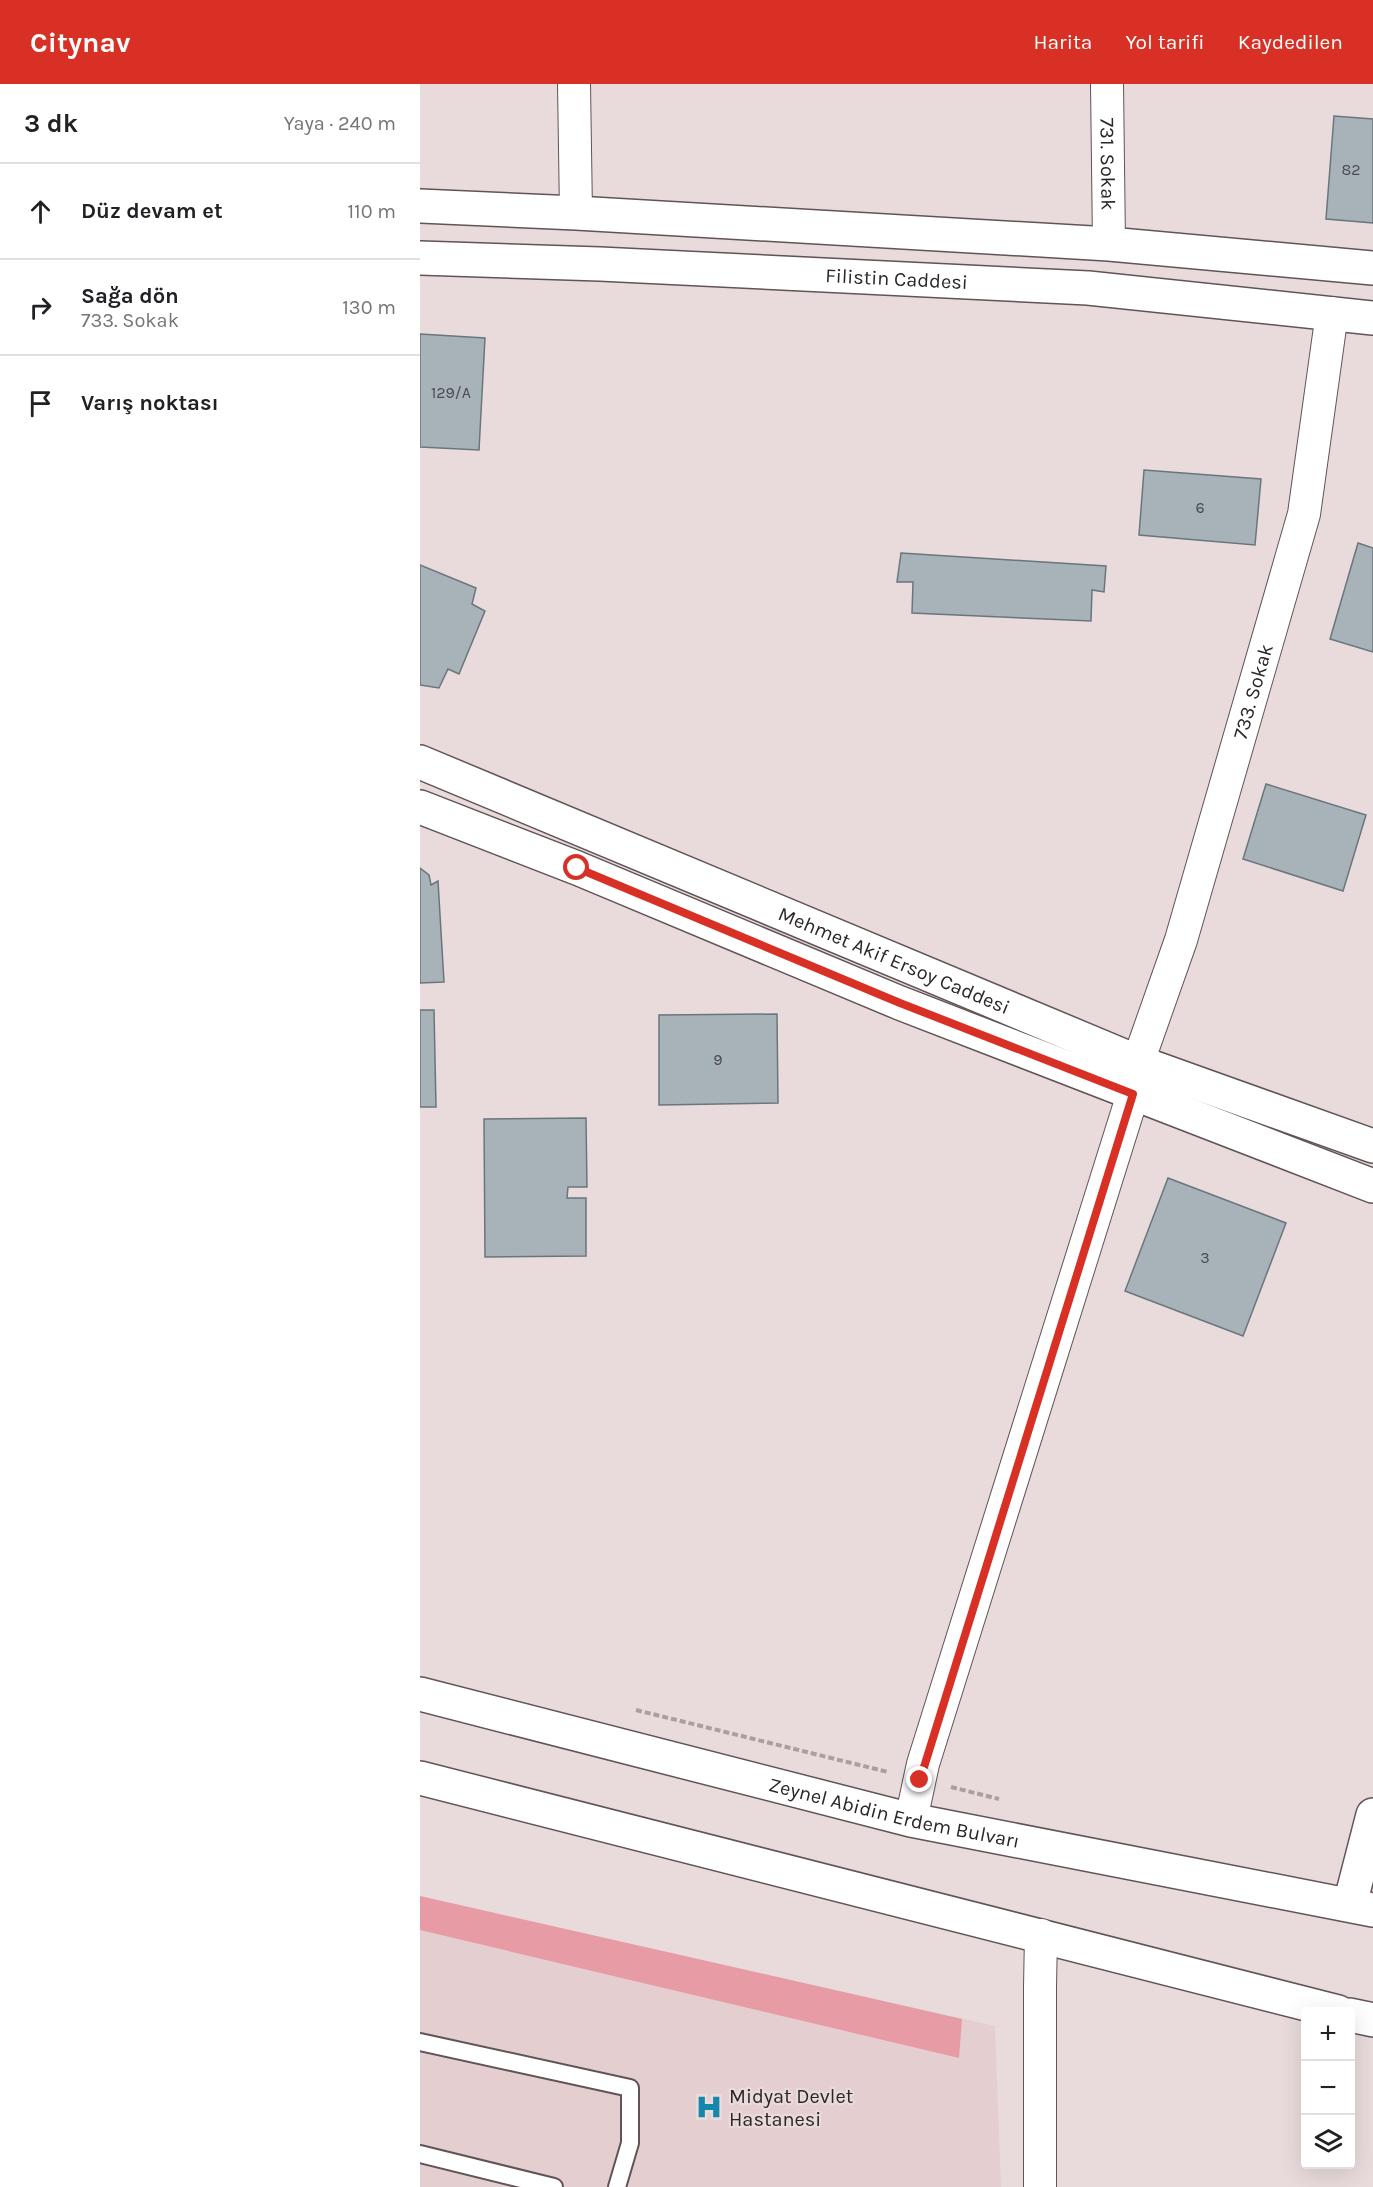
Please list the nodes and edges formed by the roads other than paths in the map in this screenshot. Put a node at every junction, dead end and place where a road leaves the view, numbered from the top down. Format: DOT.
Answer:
graph roads {
  1 [pos="574,84"];
  2 [pos="1107,84"];
  3 [pos="420,206"];
  4 [pos="576,213"];
  5 [pos="1110,244"];
  6 [pos="420,258"];
  7 [pos="1373,268"];
  8 [pos="1332,313"];
  9 [pos="1373,318"];
  10 [pos="420,762"];
  11 [pos="420,807"];
  12 [pos="1138,1062"];
  13 [pos="1133,1094"];
  14 [pos="1373,1146"];
  15 [pos="1373,1186"];
  16 [pos="420,1694"];
  17 [pos="420,1778"];
  18 [pos="1373,1815"];
  19 [pos="911,1820"];
  20 [pos="1361,1907"];
  21 [pos="1041,1935"];
  22 [pos="1319,2007"];
  23 [pos="1355,2016"];
  24 [pos="1373,2020"];
  25 [pos="420,2042"];
  26 [pos="420,2154"];
  27 [pos="554,2187"];
  28 [pos="617,2187"];
  29 [pos="1040,2187"];
  1 -- 4 [label="street"];
  2 -- 5 [label="street, 731. Sokak"];
  3 -- 4 [label="street"];
  4 -- 5 [label="street"];
  5 -- 7 [label="street"];
  6 -- 8 [label="street, Filistin Caddesi"];
  8 -- 9 [label="street, Filistin Caddesi"];
  8 -- 12 [label="street, 733. Sokak"];
  10 -- 12 [label="street, Mehmet Akif Ersoy Caddesi"];
  11 -- 13 [label="street"];
  12 -- 14 [label="street, Mehmet Akif Ersoy Caddesi"];
  13 -- 15 [label="street"];
  13 -- 19 [label="street"];
  16 -- 19 [label="street, Zeynel Abidin Erdem Bulvarı"];
  17 -- 21 [label="street"];
  18 -- 20 [label="street"];
  19 -- 20 [label="street, Zeynel Abidin Erdem Bulvarı"];
  21 -- 22 [label="street"];
  21 -- 29 [label="street"];
  23 -- 24 [label="street"];
  25 -- 28 [label="lane"];
  26 -- 27 [label="lane"];
}
